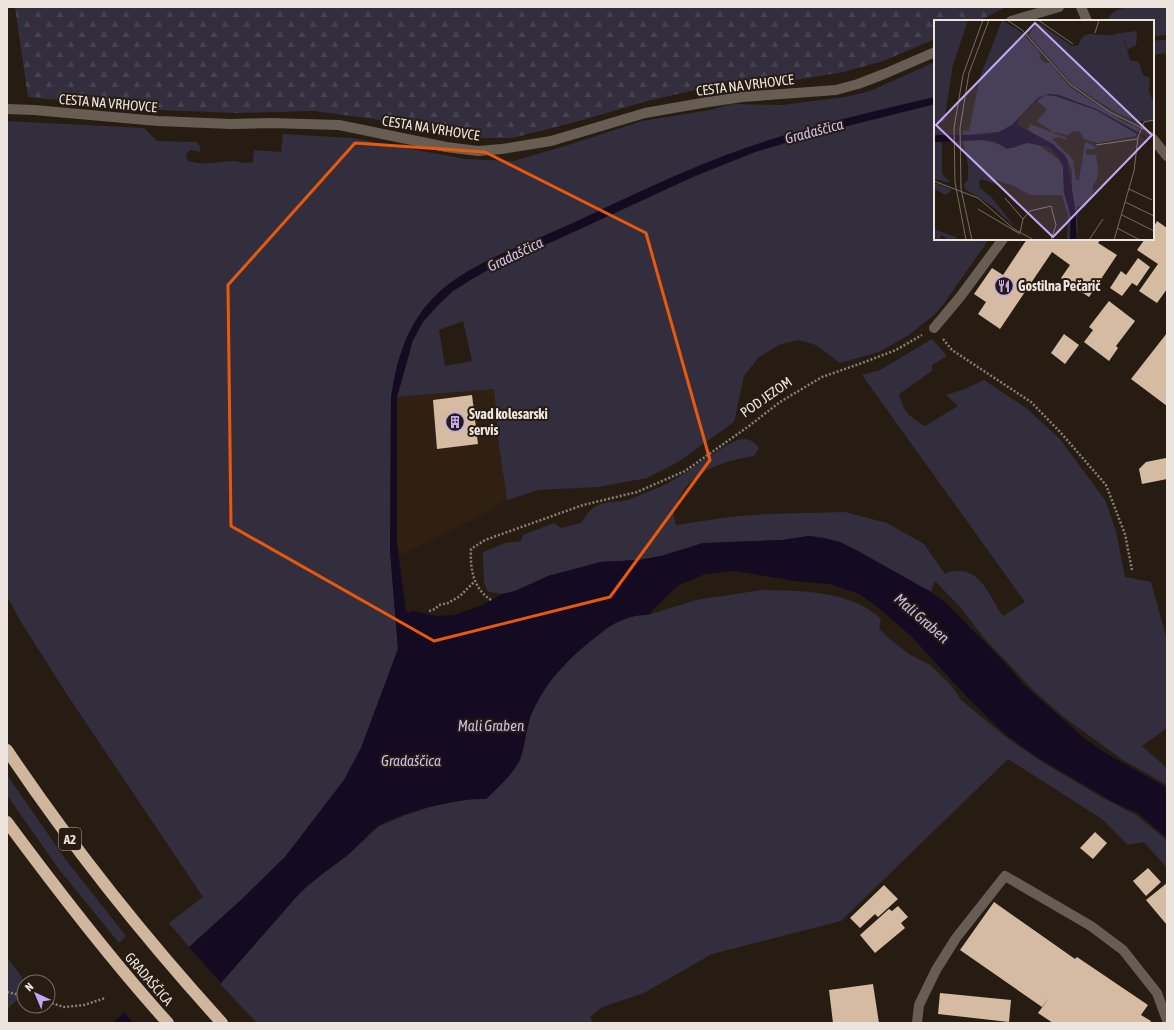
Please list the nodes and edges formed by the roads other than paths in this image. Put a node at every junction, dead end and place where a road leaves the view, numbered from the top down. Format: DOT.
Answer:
graph roads {
  1 [pos="1059,7"];
  2 [pos="1081,7"];
  3 [pos="1014,20"];
  4 [pos="1087,20"];
  5 [pos="934,52"];
  6 [pos="7,109"];
  7 [pos="1154,141"];
  8 [pos="1167,156"];
  9 [pos="1002,240"];
  10 [pos="934,328"];
  11 [pos="7,750"];
  12 [pos="7,822"];
  13 [pos="1167,1020"];
  14 [pos="168,1023"];
  15 [pos="222,1023"];
  16 [pos="917,1023"];
  1 -- 3 [label="street"];
  2 -- 4 [label="street"];
  5 -- 6 [label="street, CESTA NA VRHOVCE"];
  7 -- 8 [label="street"];
  9 -- 10 [label="street"];
  11 -- 15 [label="highway, GRADAŠČICA / A2"];
  12 -- 14 [label="highway, GRADAŠČICA"];
  13 -- 16 [label="street"];
}
